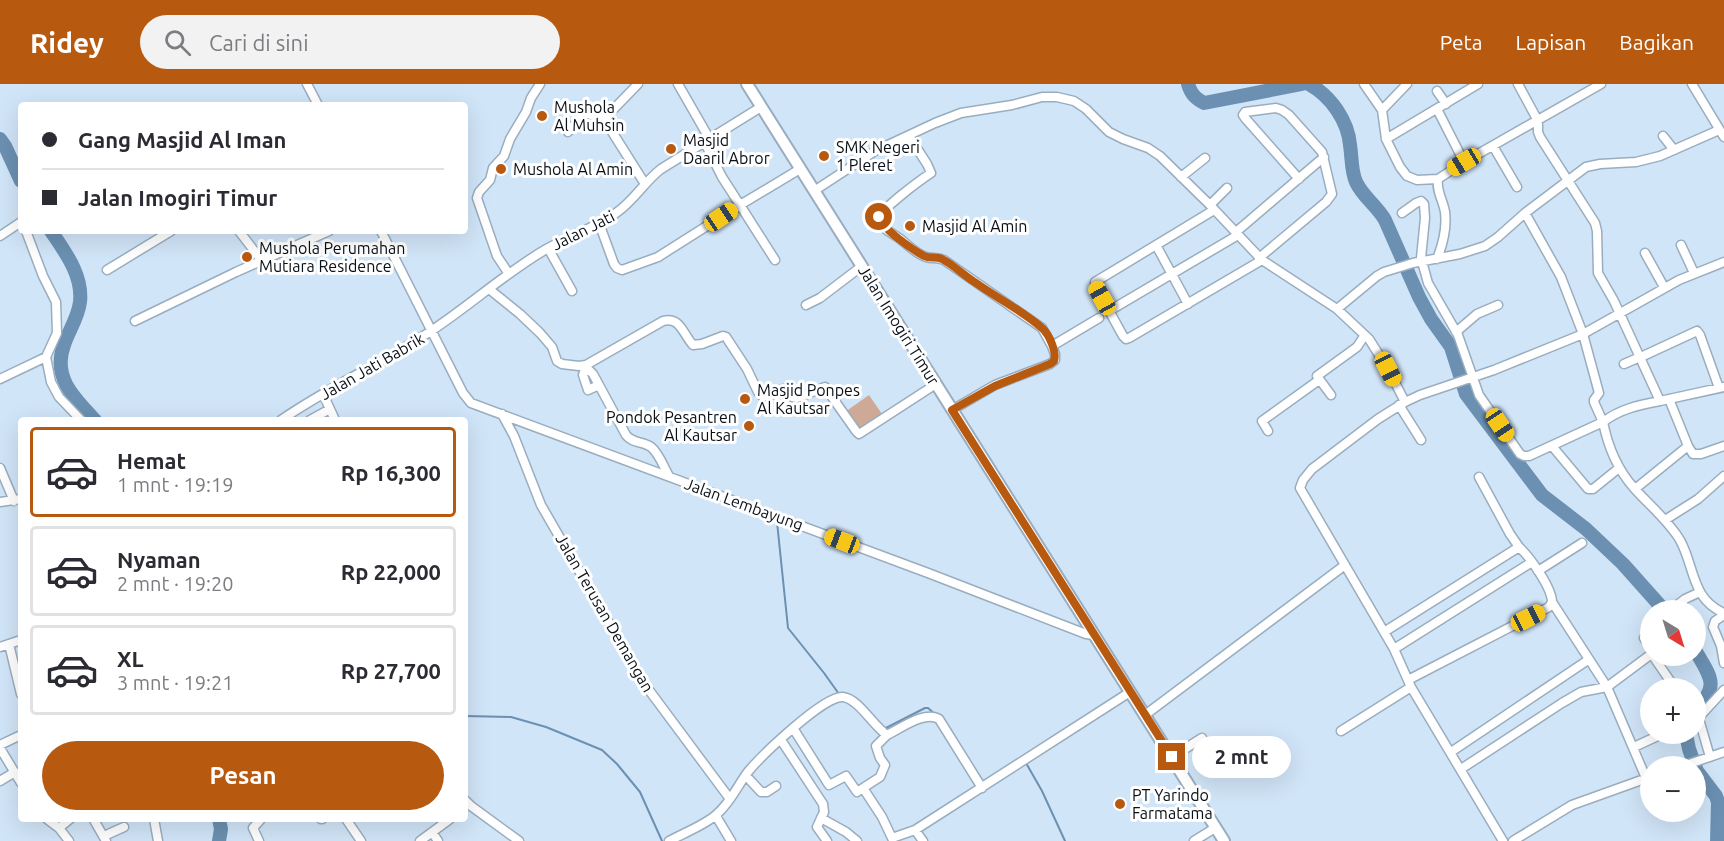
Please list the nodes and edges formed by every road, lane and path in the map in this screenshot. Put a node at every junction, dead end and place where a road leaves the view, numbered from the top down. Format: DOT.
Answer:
graph roads {
  1 [pos="307,84"];
  2 [pos="540,84"];
  3 [pos="638,84"];
  4 [pos="678,84"];
  5 [pos="747,84"];
  6 [pos="1364,84"];
  7 [pos="1406,84"];
  8 [pos="1478,84"];
  9 [pos="1518,84"];
  10 [pos="1601,84"];
  11 [pos="1692,84"];
  12 [pos="1437,91"];
  13 [pos="316,102"];
  14 [pos="1446,104"];
  15 [pos="761,107"];
  16 [pos="1437,109"];
  17 [pos="1382,110"];
  18 [pos="604,119"];
  19 [pos="1538,121"];
  20 [pos="568,132"];
  21 [pos="1722,133"];
  22 [pos="909,136"];
  23 [pos="1663,136"];
  24 [pos="1386,139"];
  25 [pos="706,140"];
  26 [pos="1493,146"];
  27 [pos="1674,150"];
  28 [pos="1324,157"];
  29 [pos="1205,158"];
  30 [pos="1464,162"];
  31 [pos="800,169"];
  32 [pos="1181,177"];
  33 [pos="1299,179"];
  34 [pos="1438,179"];
  35 [pos="1568,180"];
  36 [pos="645,184"];
  37 [pos="1517,187"];
  38 [pos="1227,188"];
  39 [pos="814,191"];
  40 [pos="740,204"];
  41 [pos="1212,207"];
  42 [pos="1402,213"];
  43 [pos="1525,213"];
  44 [pos="599,223"];
  45 [pos="18,224"];
  46 [pos="1237,233"];
  47 [pos="27,234"];
  48 [pos="166,234"];
  49 [pos="241,234"];
  50 [pos="322,234"];
  51 [pos="383,234"];
  52 [pos="0,236"];
  53 [pos="1156,245"];
  54 [pos="1681,245"];
  55 [pos="548,248"];
  56 [pos="1645,253"];
  57 [pos="1261,259"];
  58 [pos="1437,259"];
  59 [pos="262,261"];
  60 [pos="775,261"];
  61 [pos="1417,262"];
  62 [pos="1724,262"];
  63 [pos="862,266"];
  64 [pos="107,270"];
  65 [pos="1172,273"];
  66 [pos="1694,273"];
  67 [pos="509,274"];
  68 [pos="1664,287"];
  69 [pos="489,289"];
  70 [pos="572,291"];
  71 [pos="1188,304"];
  72 [pos="1498,304"];
  73 [pos="806,305"];
  74 [pos="1337,309"];
  75 [pos="1109,311"];
  76 [pos="1620,314"];
  77 [pos="1099,318"];
  78 [pos="135,321"];
  79 [pos="432,331"];
  80 [pos="1456,332"];
  81 [pos="1583,334"];
  82 [pos="1365,335"];
  83 [pos="1052,346"];
  84 [pos="46,357"];
  85 [pos="1641,357"];
  86 [pos="1624,364"];
  87 [pos="1471,378"];
  88 [pos="0,379"];
  89 [pos="1319,380"];
  90 [pos="936,384"];
  91 [pos="599,385"];
  92 [pos="1722,388"];
  93 [pos="323,394"];
  94 [pos="1331,395"];
  95 [pos="1665,400"];
  96 [pos="1402,403"];
  97 [pos="330,410"];
  98 [pos="952,410"];
  99 [pos="502,414"];
  100 [pos="78,417"];
  101 [pos="286,417"];
  102 [pos="316,417"];
  103 [pos="334,417"];
  104 [pos="1603,422"];
  105 [pos="1268,430"];
  106 [pos="1421,440"];
  107 [pos="1552,446"];
  108 [pos="1688,446"];
  109 [pos="1724,446"];
  110 [pos="0,468"];
  111 [pos="1619,468"];
  112 [pos="1724,476"];
  113 [pos="669,477"];
  114 [pos="1479,477"];
  115 [pos="1635,489"];
  116 [pos="18,500"];
  117 [pos="0,502"];
  118 [pos="1665,520"];
  119 [pos="1582,543"];
  120 [pos="1520,547"];
  121 [pos="1532,562"];
  122 [pos="1345,565"];
  123 [pos="1538,571"];
  124 [pos="1700,592"];
  125 [pos="1687,600"];
  126 [pos="1552,602"];
  127 [pos="1724,614"];
  128 [pos="1384,632"];
  129 [pos="1094,635"];
  130 [pos="4,646"];
  131 [pos="1394,649"];
  132 [pos="1588,660"];
  133 [pos="1724,663"];
  134 [pos="1640,664"];
  135 [pos="1410,683"];
  136 [pos="18,686"];
  137 [pos="1607,687"];
  138 [pos="1724,690"];
  139 [pos="1130,692"];
  140 [pos="1145,715"];
  141 [pos="793,728"];
  142 [pos="1341,732"];
  143 [pos="887,735"];
  144 [pos="18,737"];
  145 [pos="1202,738"];
  146 [pos="781,740"];
  147 [pos="1640,744"];
  148 [pos="0,747"];
  149 [pos="1634,747"];
  150 [pos="1451,752"];
  151 [pos="1724,752"];
  152 [pos="1172,757"];
  153 [pos="1708,758"];
  154 [pos="1640,760"];
  155 [pos="1461,769"];
  156 [pos="15,772"];
  157 [pos="745,777"];
  158 [pos="18,778"];
  159 [pos="0,781"];
  160 [pos="1640,781"];
  161 [pos="829,785"];
  162 [pos="776,786"];
  163 [pos="863,788"];
  164 [pos="982,788"];
  165 [pos="816,794"];
  166 [pos="730,799"];
  167 [pos="468,806"];
  168 [pos="716,816"];
  169 [pos="821,818"];
  170 [pos="50,822"];
  171 [pos="66,822"];
  172 [pos="95,822"];
  173 [pos="155,822"];
  174 [pos="258,822"];
  175 [pos="348,822"];
  176 [pos="446,822"];
  177 [pos="124,827"];
  178 [pos="59,828"];
  179 [pos="1215,828"];
  180 [pos="915,830"];
  181 [pos="432,832"];
  182 [pos="105,839"];
  183 [pos="890,839"];
  184 [pos="69,841"];
  185 [pos="158,841"];
  186 [pos="259,841"];
  187 [pos="361,841"];
  188 [pos="420,841"];
  189 [pos="438,841"];
  190 [pos="519,841"];
  191 [pos="669,841"];
  192 [pos="731,841"];
  193 [pos="827,841"];
  194 [pos="857,841"];
  195 [pos="923,841"];
  196 [pos="1194,841"];
  197 [pos="1224,841"];
  198 [pos="1503,841"];
  199 [pos="1513,841"];
  1 -- 13 [label="street"];
  2 -- 67 [label="street"];
  3 -- 18 [label="street"];
  4 -- 25 [label="street"];
  5 -- 15 [label="main road, Jalan Imogiri Timur"];
  6 -- 17 [label="street"];
  7 -- 17 [label="street"];
  8 -- 14 [label="street"];
  9 -- 19 [label="street"];
  10 -- 19 [label="street"];
  11 -- 21 [label="street"];
  12 -- 14 [label="street"];
  14 -- 16 [label="street"];
  15 -- 25 [label="street, Jalan Jati"];
  15 -- 31 [label="main road, Jalan Imogiri Timur"];
  16 -- 24 [label="street"];
  16 -- 30 [label="street"];
  17 -- 24 [label="street"];
  18 -- 20 [label="street"];
  18 -- 36 [label="street"];
  19 -- 26 [label="street"];
  19 -- 35 [label="street"];
  21 -- 27 [label="street"];
  22 -- 32 [label="street"];
  22 -- 39 [label="street"];
  22 -- 83 [label="street"];
  23 -- 27 [label="street"];
  24 -- 34 [label="street"];
  25 -- 36 [label="street, Jalan Jati"];
  25 -- 40 [label="street"];
  26 -- 30 [label="street"];
  26 -- 37 [label="street"];
  27 -- 35 [label="street"];
  28 -- 33 [label="street"];
  28 -- 33 [label="street"];
  28 -- 57 [label="street"];
  29 -- 32 [label="street"];
  30 -- 34 [label="street"];
  31 -- 39 [label="main road, Jalan Imogiri Timur"];
  31 -- 40 [label="street"];
  32 -- 41 [label="street"];
  33 -- 46 [label="street"];
  34 -- 58 [label="street"];
  35 -- 43 [label="street"];
  35 -- 76 [label="street"];
  36 -- 44 [label="street, Jalan Jati"];
  38 -- 41 [label="street"];
  39 -- 63 [label="main road, Jalan Imogiri Timur"];
  40 -- 44 [label="street"];
  40 -- 60 [label="street"];
  41 -- 46 [label="street"];
  41 -- 53 [label="street"];
  42 -- 61 [label="street"];
  43 -- 58 [label="street"];
  43 -- 81 [label="street"];
  44 -- 55 [label="street, Jalan Jati"];
  45 -- 52 [label="street"];
  46 -- 57 [label="street"];
  46 -- 65 [label="street"];
  47 -- 84 [label="street"];
  48 -- 64 [label="street"];
  49 -- 59 [label="street"];
  50 -- 59 [label="street"];
  51 -- 79 [label="street, Jalan Lembayung"];
  53 -- 65 [label="street"];
  53 -- 75 [label="street"];
  54 -- 66 [label="street"];
  55 -- 67 [label="street, Jalan Jati"];
  55 -- 70 [label="street"];
  56 -- 68 [label="street"];
  57 -- 71 [label="street"];
  57 -- 74 [label="street"];
  58 -- 61 [label="street"];
  59 -- 78 [label="street"];
  61 -- 74 [label="street"];
  61 -- 80 [label="street"];
  62 -- 66 [label="street"];
  63 -- 73 [label="street"];
  63 -- 90 [label="main road, Jalan Imogiri Timur"];
  65 -- 71 [label="street"];
  65 -- 75 [label="street"];
  66 -- 68 [label="street"];
  67 -- 69 [label="street, Jalan Jati"];
  68 -- 76 [label="street"];
  69 -- 79 [label="street, Jalan Jati"];
  69 -- 90 [label="street"];
  71 -- 75 [label="street"];
  72 -- 80 [label="street"];
  74 -- 82 [label="street"];
  76 -- 81 [label="street"];
  76 -- 85 [label="street"];
  77 -- 83 [label="street"];
  79 -- 93 [label="street, Jalan Jati Babrik"];
  79 -- 99 [label="street, Jalan Lembayung"];
  80 -- 87 [label="street"];
  81 -- 87 [label="street"];
  81 -- 104 [label="street"];
  82 -- 89 [label="street"];
  82 -- 96 [label="street"];
  83 -- 98 [label="street"];
  84 -- 88 [label="street"];
  84 -- 100 [label="street"];
  85 -- 86 [label="street"];
  85 -- 92 [label="street"];
  85 -- 95 [label="street"];
  87 -- 96 [label="street"];
  87 -- 107 [label="street"];
  89 -- 94 [label="street"];
  89 -- 105 [label="street"];
  90 -- 98 [label="main road, Jalan Imogiri Timur"];
  91 -- 113 [label="street"];
  92 -- 95 [label="street"];
  93 -- 97 [label="street"];
  93 -- 101 [label="street, Jalan Jati Babrik"];
  95 -- 104 [label="street"];
  95 -- 108 [label="street"];
  96 -- 106 [label="street"];
  96 -- 122 [label="street"];
  97 -- 102 [label="street"];
  97 -- 103 [label="street"];
  98 -- 129 [label="main road, Jalan Imogiri Timur"];
  99 -- 113 [label="street, Jalan Lembayung"];
  99 -- 166 [label="street, Jalan Terusan Demangan"];
  104 -- 107 [label="street"];
  104 -- 111 [label="street"];
  107 -- 111 [label="street"];
  108 -- 109 [label="street"];
  108 -- 115 [label="street"];
  110 -- 116 [label="street"];
  111 -- 115 [label="street"];
  112 -- 118 [label="street"];
  113 -- 129 [label="street, Jalan Lembayung"];
  114 -- 120 [label="street"];
  115 -- 118 [label="street"];
  116 -- 117 [label="street"];
  118 -- 124 [label="street"];
  119 -- 123 [label="street"];
  120 -- 121 [label="street"];
  120 -- 128 [label="street"];
  121 -- 123 [label="street"];
  121 -- 131 [label="street"];
  122 -- 128 [label="street"];
  122 -- 140 [label="street"];
  123 -- 126 [label="street"];
  124 -- 125 [label="street"];
  124 -- 127 [label="street"];
  126 -- 132 [label="street"];
  126 -- 135 [label="street"];
  127 -- 133 [label="street"];
  128 -- 131 [label="street"];
  129 -- 139 [label="main road, Jalan Imogiri Timur"];
  130 -- 136 [label="street"];
  131 -- 135 [label="street"];
  132 -- 137 [label="street"];
  132 -- 150 [label="street"];
  134 -- 137 [label="street"];
  135 -- 142 [label="street"];
  135 -- 150 [label="street"];
  137 -- 149 [label="street"];
  137 -- 155 [label="street"];
  138 -- 153 [label="street"];
  139 -- 140 [label="main road, Jalan Imogiri Timur"];
  139 -- 164 [label="street"];
  140 -- 152 [label="main road, Jalan Imogiri Timur"];
  141 -- 143 [label="street"];
  141 -- 146 [label="street"];
  141 -- 161 [label="street"];
  143 -- 163 [label="street"];
  143 -- 164 [label="street"];
  144 -- 148 [label="street"];
  145 -- 152 [label="street"];
  146 -- 157 [label="street"];
  146 -- 165 [label="street"];
  147 -- 149 [label="street"];
  148 -- 156 [label="street"];
  149 -- 154 [label="street"];
  150 -- 155 [label="street"];
  151 -- 153 [label="street"];
  152 -- 179 [label="main road, Jalan Imogiri Timur"];
  155 -- 198 [label="street"];
  156 -- 158 [label="street"];
  156 -- 159 [label="street"];
  157 -- 162 [label="street"];
  157 -- 166 [label="street"];
  160 -- 199 [label="street"];
  161 -- 163 [label="street"];
  161 -- 165 [label="street"];
  163 -- 183 [label="street"];
  164 -- 180 [label="street"];
  165 -- 169 [label="street"];
  166 -- 168 [label="street"];
  167 -- 190 [label="street"];
  168 -- 191 [label="street"];
  168 -- 192 [label="street"];
  169 -- 193 [label="street"];
  169 -- 194 [label="street"];
  170 -- 178 [label="street"];
  171 -- 178 [label="street"];
  172 -- 182 [label="street"];
  173 -- 185 [label="street"];
  174 -- 186 [label="street"];
  175 -- 187 [label="street"];
  176 -- 181 [label="street"];
  177 -- 182 [label="street"];
  178 -- 184 [label="street"];
  179 -- 196 [label="street"];
  179 -- 197 [label="main road, Jalan Imogiri Timur"];
  180 -- 183 [label="street"];
  180 -- 195 [label="street"];
  181 -- 188 [label="street"];
  181 -- 189 [label="street"];
}
